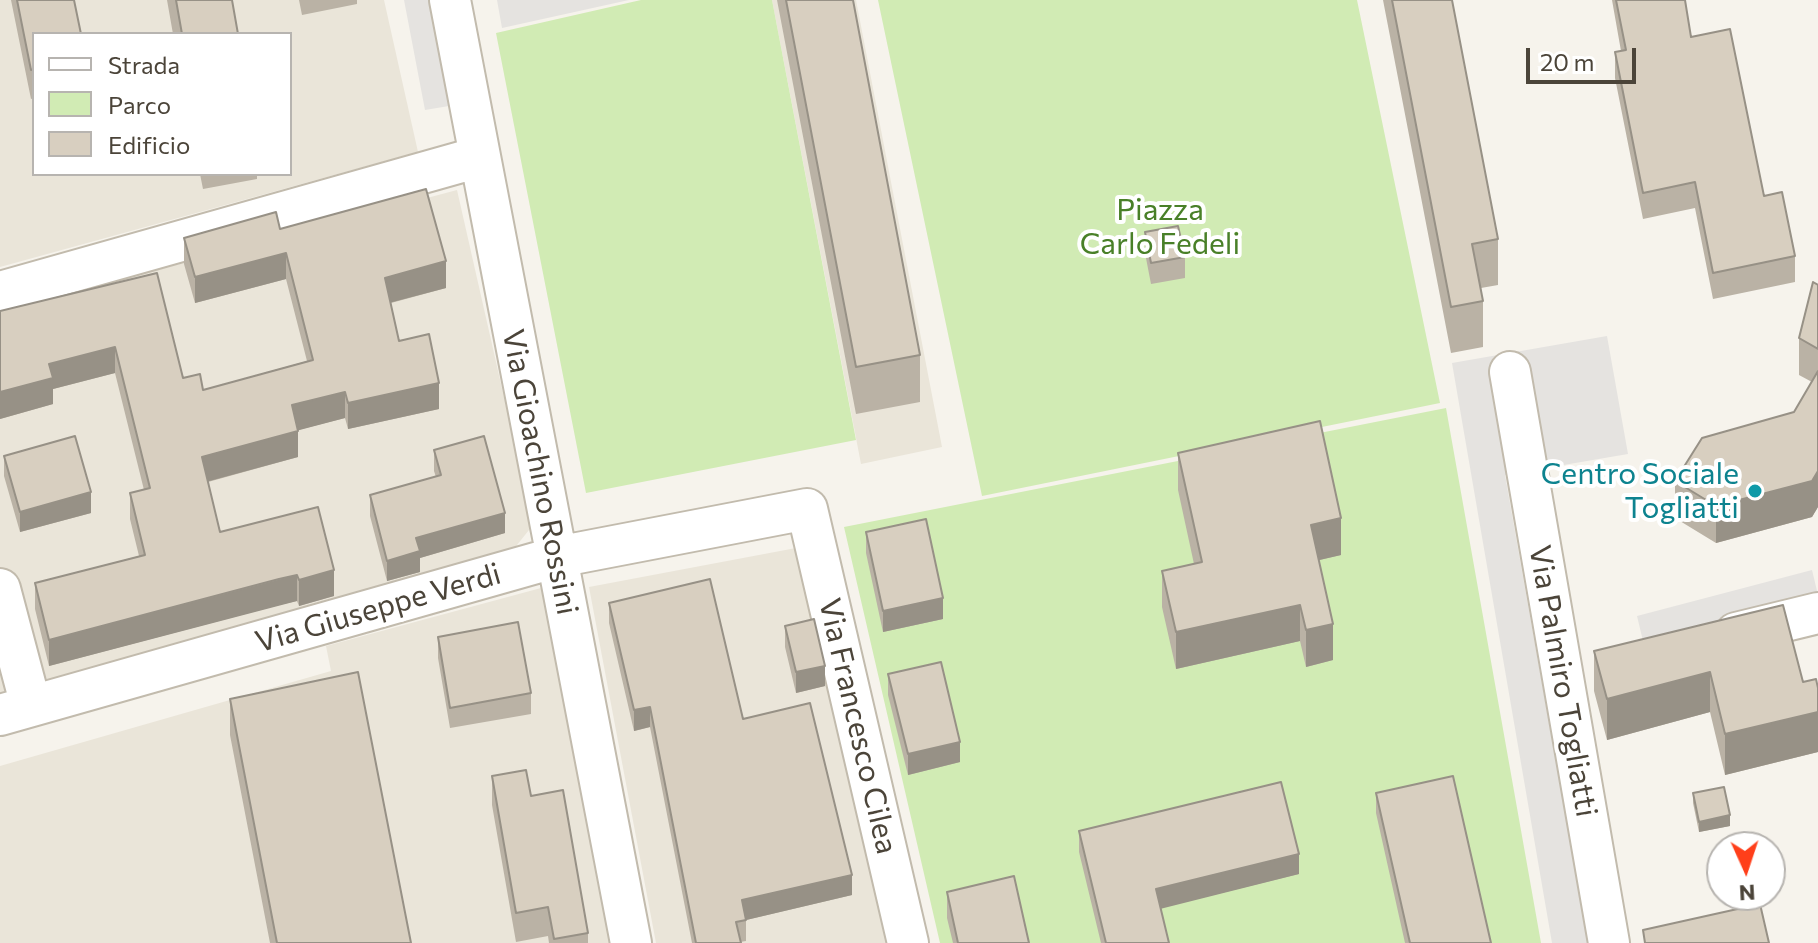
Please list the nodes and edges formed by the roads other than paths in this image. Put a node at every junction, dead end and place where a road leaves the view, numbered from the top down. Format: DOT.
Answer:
graph roads {
  1 [pos="450,0"];
  2 [pos="479,157"];
  3 [pos="0,292"];
  4 [pos="1510,372"];
  5 [pos="807,509"];
  6 [pos="557,557"];
  7 [pos="0,589"];
  8 [pos="1818,613"];
  9 [pos="1701,641"];
  10 [pos="16,711"];
  11 [pos="631,943"];
  12 [pos="908,943"];
  13 [pos="1609,943"];
  1 -- 2 [label="street, Via Gioachino Rossini"];
  2 -- 3 [label="street"];
  2 -- 6 [label="street, Via Gioachino Rossini"];
  4 -- 13 [label="street, Via Palmiro Togliatti"];
  5 -- 6 [label="street, Via Giuseppe Verdi"];
  5 -- 12 [label="street, Via Francesco Cilea"];
  6 -- 10 [label="street, Via Giuseppe Verdi"];
  6 -- 11 [label="street, Via Gioachino Rossini"];
  7 -- 10 [label="street"];
  8 -- 9 [label="street"];
}
